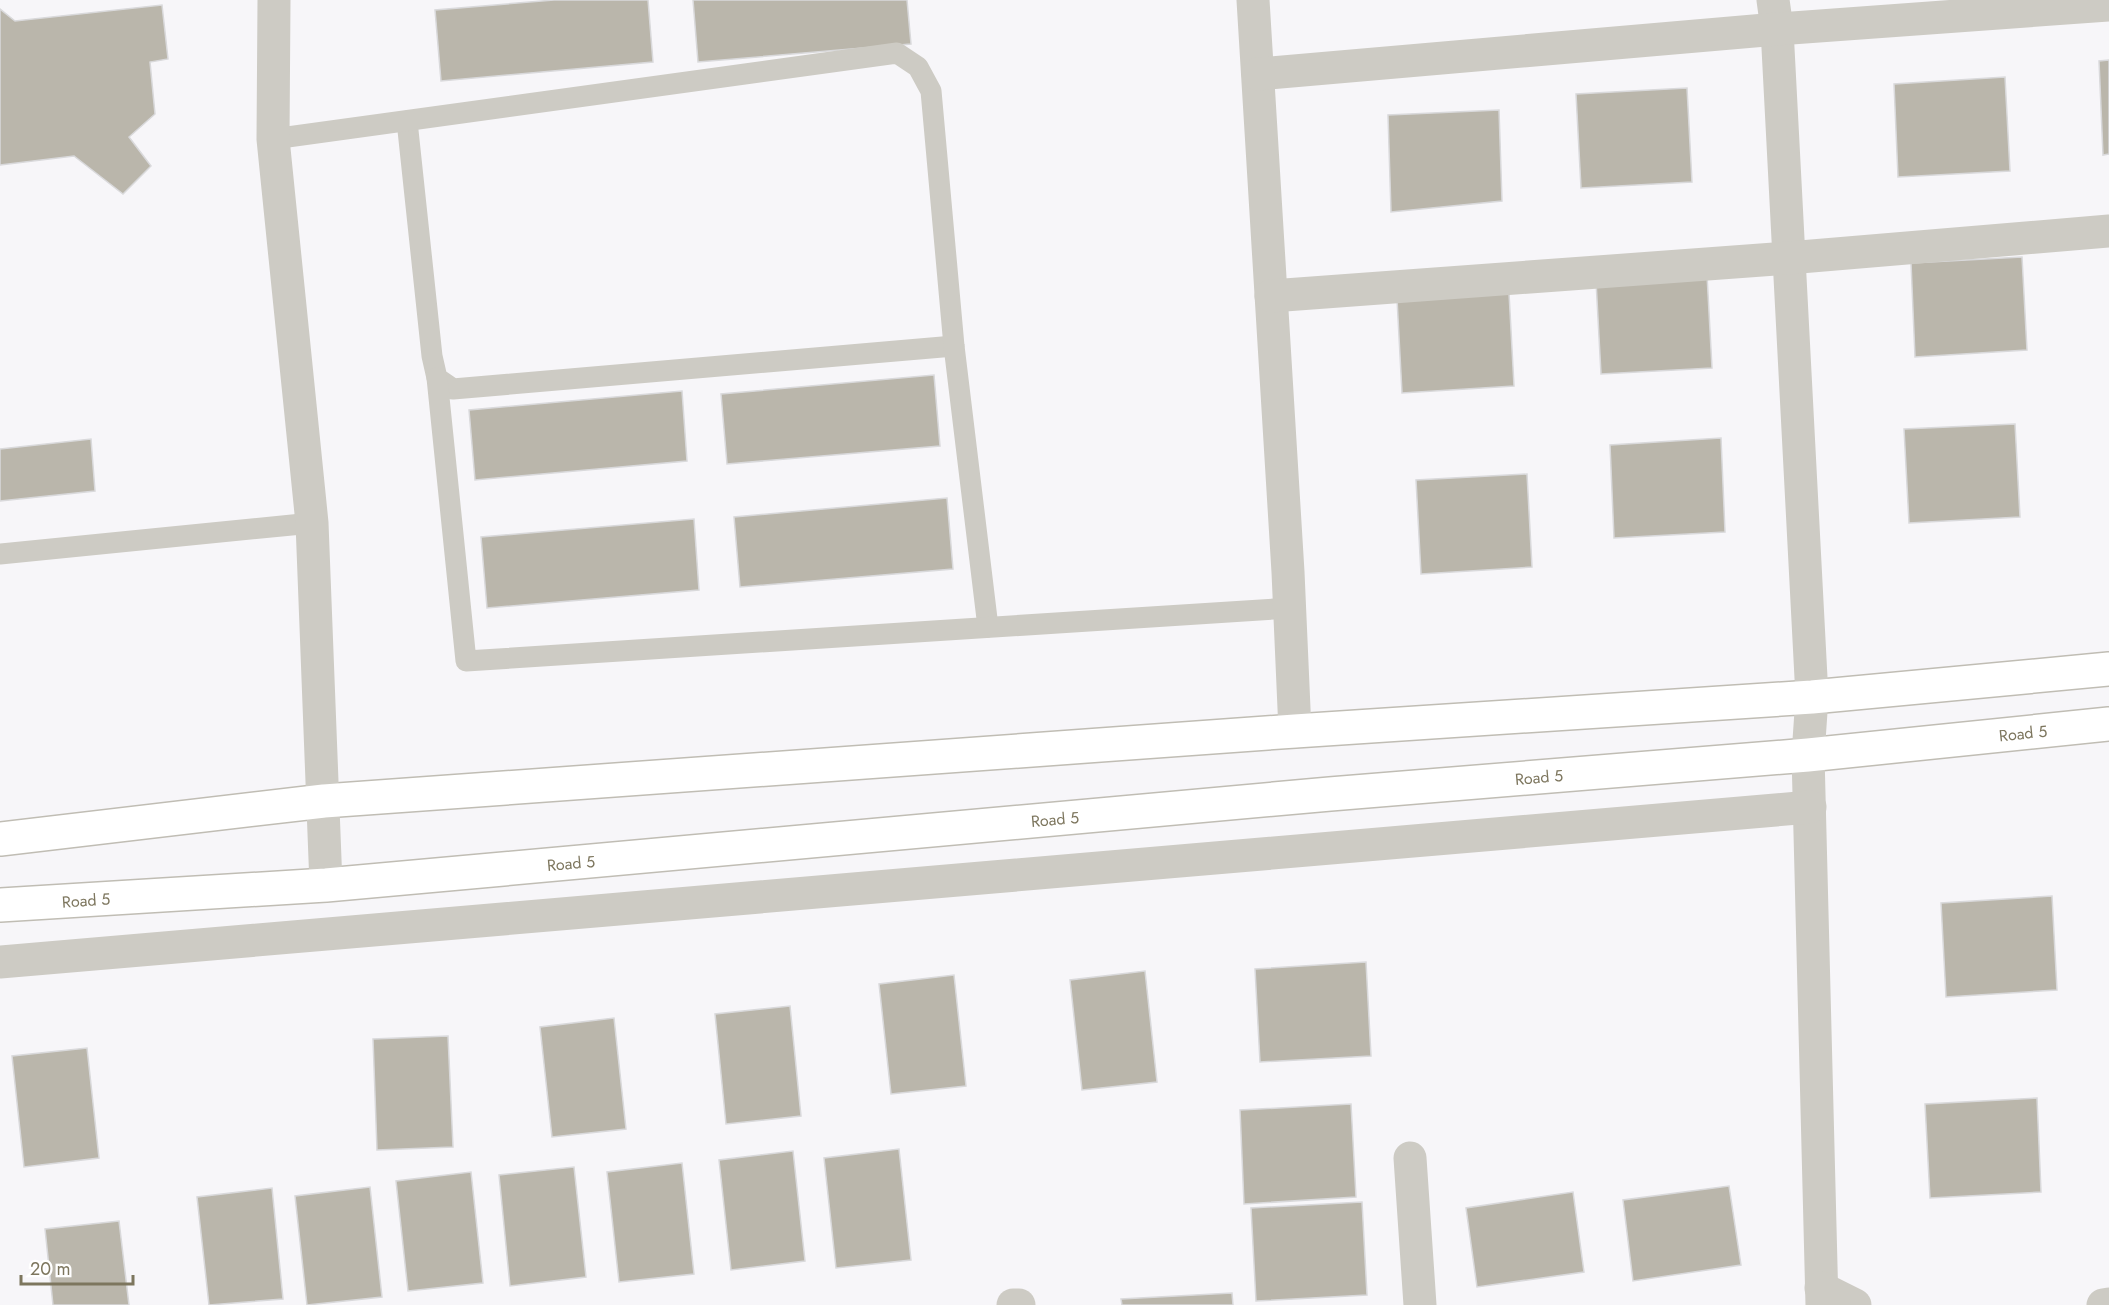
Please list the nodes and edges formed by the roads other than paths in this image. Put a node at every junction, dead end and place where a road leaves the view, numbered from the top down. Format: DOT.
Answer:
graph roads {
  1 [pos="274,0"];
  2 [pos="1253,0"];
  3 [pos="2109,5"];
  4 [pos="1775,14"];
  5 [pos="1258,74"];
  6 [pos="407,121"];
  7 [pos="273,140"];
  8 [pos="2109,231"];
  9 [pos="1788,258"];
  10 [pos="1271,296"];
  11 [pos="954,346"];
  12 [pos="437,378"];
  13 [pos="312,524"];
  14 [pos="0,554"];
  15 [pos="1290,608"];
  16 [pos="988,627"];
  17 [pos="2109,669"];
  18 [pos="1812,697"];
  19 [pos="2109,724"];
  20 [pos="1295,731"];
  21 [pos="1808,755"];
  22 [pos="324,801"];
  23 [pos="1810,807"];
  24 [pos="0,839"];
  25 [pos="326,885"];
  26 [pos="0,905"];
  27 [pos="0,962"];
  28 [pos="1410,1158"];
  29 [pos="1822,1296"];
  30 [pos="2109,1304"];
  31 [pos="1013,1305"];
  32 [pos="1019,1305"];
  33 [pos="1420,1305"];
  34 [pos="1855,1305"];
  35 [pos="2103,1305"];
  1 -- 7 [label="street"];
  2 -- 5 [label="street"];
  3 -- 4 [label="street"];
  4 -- 5 [label="street"];
  4 -- 9 [label="street"];
  5 -- 10 [label="street"];
  6 -- 7 [label="lane"];
  6 -- 11 [label="lane"];
  6 -- 12 [label="lane"];
  7 -- 13 [label="street"];
  8 -- 9 [label="street"];
  9 -- 10 [label="street"];
  9 -- 18 [label="street"];
  10 -- 15 [label="street"];
  11 -- 12 [label="lane"];
  11 -- 16 [label="lane"];
  12 -- 16 [label="lane"];
  13 -- 14 [label="lane"];
  13 -- 22 [label="street"];
  15 -- 16 [label="lane"];
  15 -- 20 [label="street"];
  17 -- 18 [label="street"];
  18 -- 20 [label="street"];
  18 -- 21 [label="street"];
  19 -- 21 [label="street, Road 5"];
  20 -- 22 [label="street"];
  21 -- 23 [label="street"];
  21 -- 25 [label="street, Road 5"];
  22 -- 24 [label="street"];
  22 -- 25 [label="street"];
  23 -- 27 [label="street"];
  23 -- 29 [label="street"];
  25 -- 26 [label="street, Road 5"];
  28 -- 33 [label="street"];
  29 -- 34 [label="street"];
  30 -- 35 [label="street"];
  31 -- 32 [label="street"];
}
